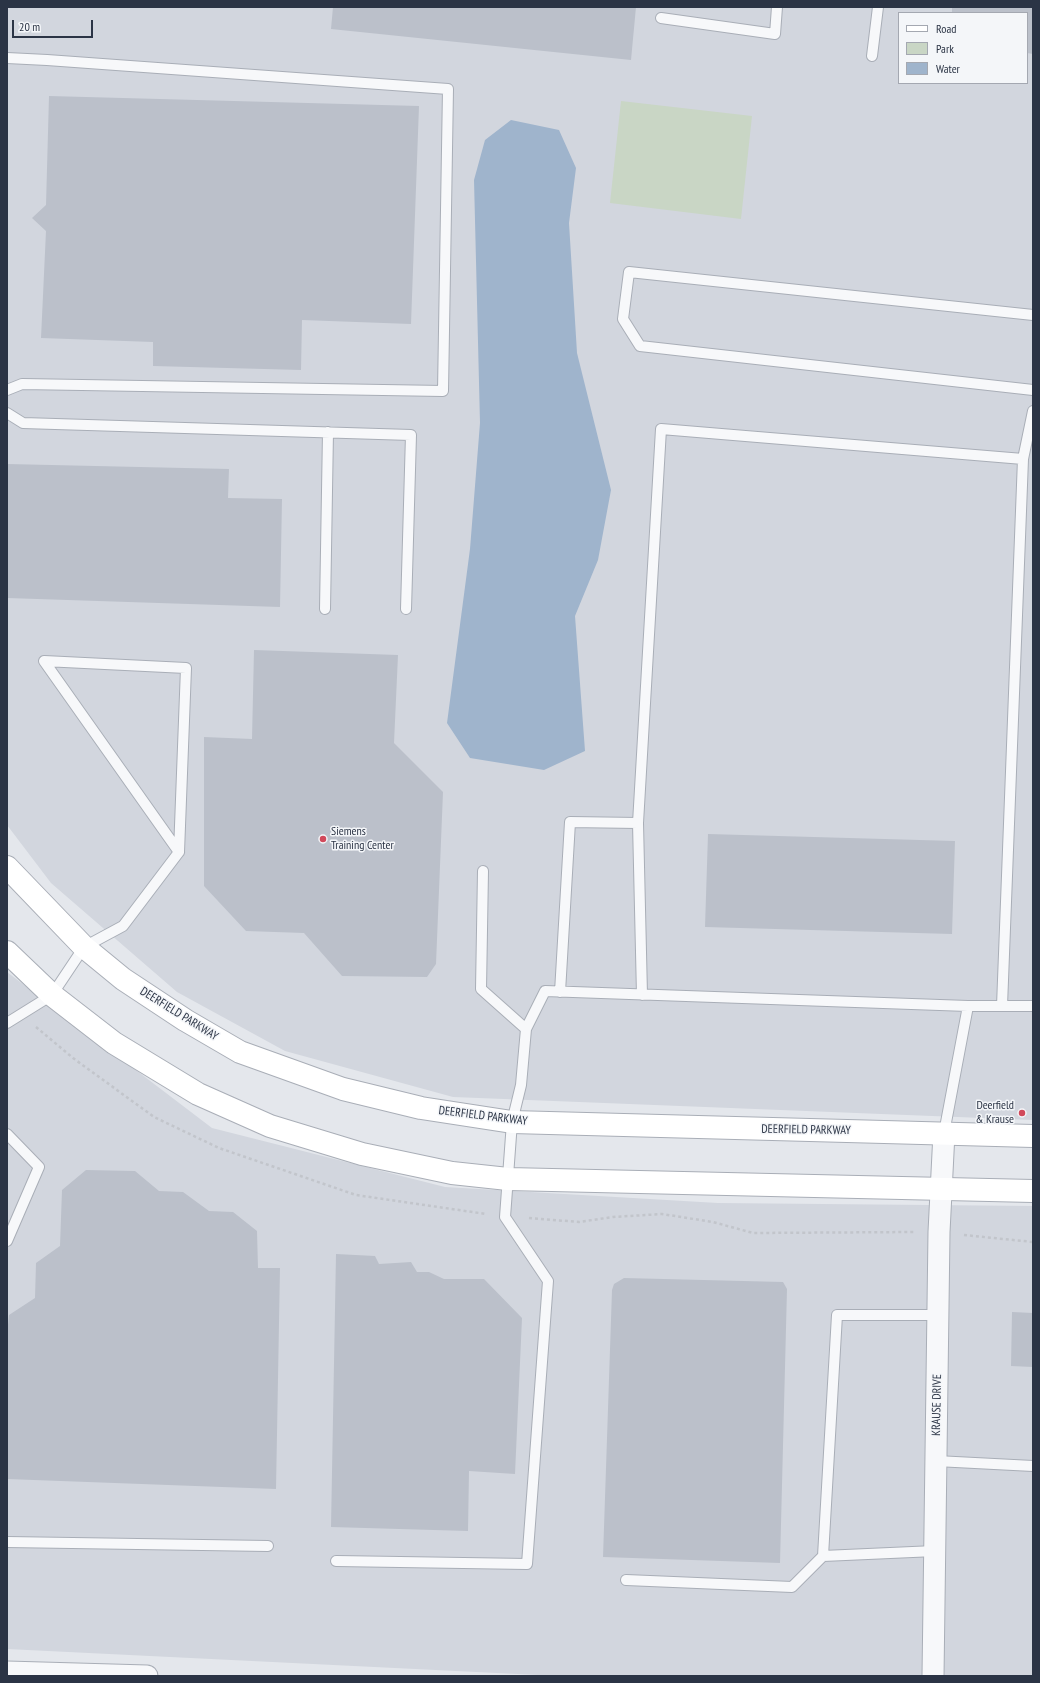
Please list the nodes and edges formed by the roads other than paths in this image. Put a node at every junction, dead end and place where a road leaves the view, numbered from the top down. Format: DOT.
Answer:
graph roads {
  1 [pos="778,7"];
  2 [pos="878,7"];
  3 [pos="661,18"];
  4 [pos="872,56"];
  5 [pos="7,58"];
  6 [pos="1033,315"];
  7 [pos="7,390"];
  8 [pos="1033,390"];
  9 [pos="1033,411"];
  10 [pos="7,413"];
  11 [pos="328,432"];
  12 [pos="1023,459"];
  13 [pos="326,609"];
  14 [pos="406,609"];
  15 [pos="638,823"];
  16 [pos="179,852"];
  17 [pos="7,867"];
  18 [pos="483,871"];
  19 [pos="84,947"];
  20 [pos="7,952"];
  21 [pos="560,992"];
  22 [pos="52,994"];
  23 [pos="642,995"];
  24 [pos="968,1006"];
  25 [pos="1002,1006"];
  26 [pos="1033,1006"];
  27 [pos="7,1023"];
  28 [pos="526,1029"];
  29 [pos="512,1122"];
  30 [pos="944,1133"];
  31 [pos="7,1134"];
  32 [pos="1033,1136"];
  33 [pos="508,1179"];
  34 [pos="941,1190"];
  35 [pos="1033,1191"];
  36 [pos="7,1241"];
  37 [pos="938,1314"];
  38 [pos="936,1461"];
  39 [pos="1033,1466"];
  40 [pos="7,1542"];
  41 [pos="268,1546"];
  42 [pos="935,1551"];
  43 [pos="823,1556"];
  44 [pos="336,1561"];
  45 [pos="626,1580"];
  46 [pos="7,1672"];
  47 [pos="147,1676"];
  48 [pos="933,1676"];
  1 -- 3 [label="lane"];
  2 -- 4 [label="lane"];
  5 -- 7 [label="lane"];
  6 -- 8 [label="lane"];
  9 -- 12 [label="lane"];
  10 -- 11 [label="lane"];
  11 -- 13 [label="lane"];
  11 -- 14 [label="lane"];
  12 -- 15 [label="lane"];
  12 -- 25 [label="lane"];
  15 -- 21 [label="lane"];
  15 -- 23 [label="lane"];
  16 -- 16 [label="lane"];
  16 -- 19 [label="lane"];
  17 -- 19 [label="main road, DEERFIELD PARKWAY"];
  18 -- 28 [label="lane"];
  19 -- 22 [label="lane"];
  19 -- 29 [label="main road, DEERFIELD PARKWAY"];
  20 -- 22 [label="main road"];
  21 -- 23 [label="lane"];
  21 -- 28 [label="lane"];
  22 -- 27 [label="lane"];
  22 -- 33 [label="main road"];
  23 -- 24 [label="lane"];
  24 -- 25 [label="lane"];
  24 -- 30 [label="lane"];
  25 -- 26 [label="lane"];
  28 -- 29 [label="lane"];
  29 -- 30 [label="main road, DEERFIELD PARKWAY"];
  29 -- 33 [label="lane"];
  30 -- 32 [label="main road, DEERFIELD PARKWAY"];
  30 -- 34 [label="street, KRAUSE DRIVE"];
  31 -- 36 [label="lane"];
  33 -- 34 [label="main road"];
  33 -- 44 [label="lane"];
  34 -- 35 [label="main road"];
  34 -- 37 [label="street, KRAUSE DRIVE"];
  37 -- 38 [label="street, KRAUSE DRIVE"];
  37 -- 43 [label="lane"];
  38 -- 39 [label="lane"];
  38 -- 42 [label="street, KRAUSE DRIVE"];
  40 -- 41 [label="lane"];
  42 -- 43 [label="lane"];
  42 -- 48 [label="street, KRAUSE DRIVE"];
  43 -- 45 [label="lane"];
  46 -- 47 [label="street"];
}
